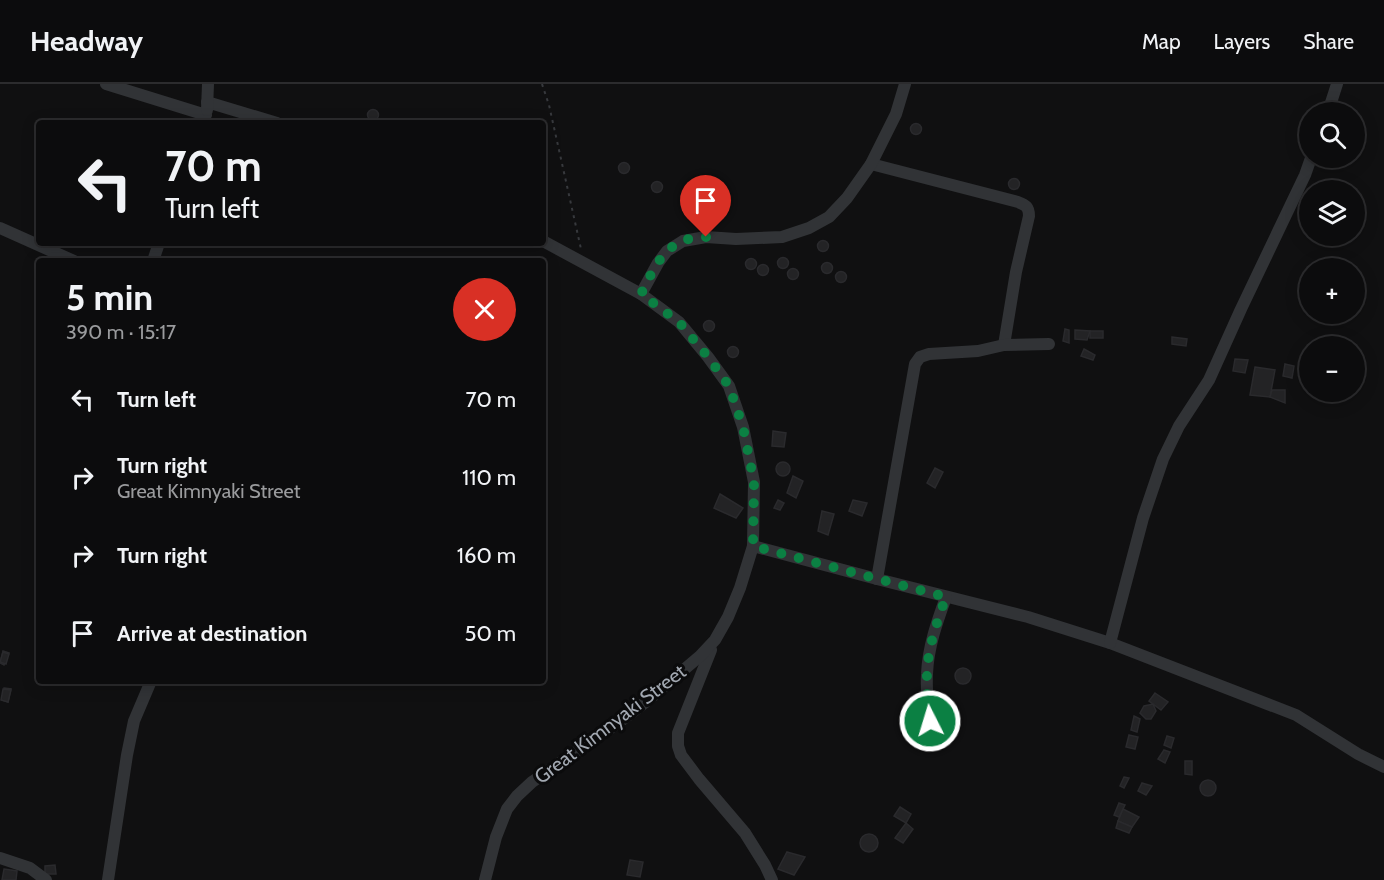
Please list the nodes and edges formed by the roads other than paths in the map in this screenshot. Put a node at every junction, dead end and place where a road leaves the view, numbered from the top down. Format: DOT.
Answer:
graph roads {
  1 [pos="106,84"];
  2 [pos="208,84"];
  3 [pos="904,84"];
  4 [pos="1337,84"];
  5 [pos="1331,102"];
  6 [pos="206,114"];
  7 [pos="253,120"];
  8 [pos="871,164"];
  9 [pos="1307,168"];
  10 [pos="0,228"];
  11 [pos="546,243"];
  12 [pos="36,244"];
  13 [pos="40,246"];
  14 [pos="67,258"];
  15 [pos="641,294"];
  16 [pos="1048,344"];
  17 [pos="1004,345"];
  18 [pos="753,546"];
  19 [pos="877,579"];
  20 [pos="946,597"];
  21 [pos="715,640"];
  22 [pos="1110,643"];
  23 [pos="150,684"];
  24 [pos="930,721"];
  25 [pos="1384,767"];
  26 [pos="0,858"];
  27 [pos="46,880"];
  28 [pos="108,880"];
  29 [pos="485,880"];
  30 [pos="772,880"];
  1 -- 6 [label="street"];
  2 -- 6 [label="street"];
  3 -- 8 [label="street"];
  4 -- 5 [label="street"];
  6 -- 7 [label="street"];
  8 -- 15 [label="street"];
  8 -- 17 [label="street"];
  9 -- 22 [label="street"];
  10 -- 12 [label="street"];
  11 -- 15 [label="street, Great Kimnyaki Street"];
  13 -- 14 [label="street"];
  15 -- 18 [label="street, Great Kimnyaki Street"];
  16 -- 17 [label="street"];
  17 -- 19 [label="street"];
  18 -- 19 [label="street"];
  18 -- 21 [label="street, Great Kimnyaki Street"];
  19 -- 20 [label="street"];
  20 -- 22 [label="street"];
  20 -- 24 [label="street"];
  21 -- 29 [label="street, Great Kimnyaki Street"];
  21 -- 30 [label="street"];
  22 -- 25 [label="street"];
  23 -- 28 [label="street"];
  26 -- 27 [label="street"];
}
